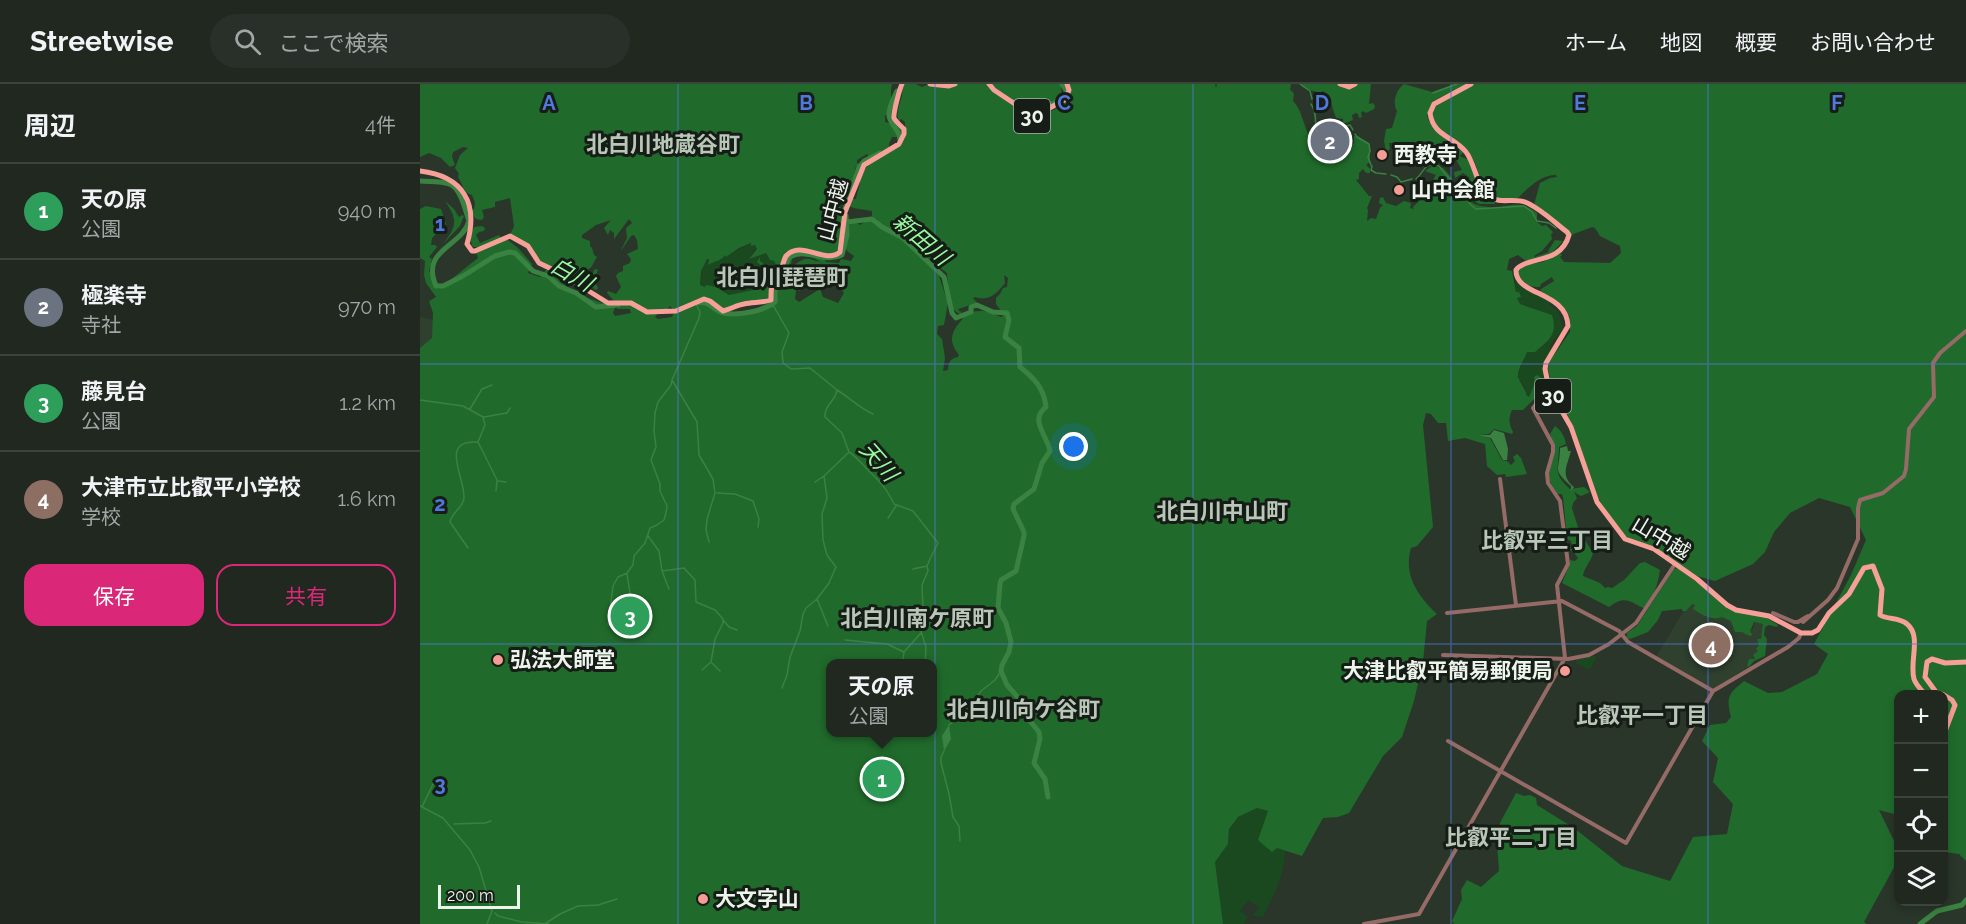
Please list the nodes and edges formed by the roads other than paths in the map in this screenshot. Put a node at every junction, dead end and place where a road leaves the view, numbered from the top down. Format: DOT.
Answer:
graph roads {
  1 [pos="902,84"];
  2 [pos="930,84"];
  3 [pos="955,84"];
  4 [pos="989,84"];
  5 [pos="1067,84"];
  6 [pos="1340,84"];
  7 [pos="1355,84"];
  8 [pos="1471,84"];
  9 [pos="420,171"];
  10 [pos="1966,331"];
  11 [pos="1549,389"];
  12 [pos="1500,479"];
  13 [pos="1675,564"];
  14 [pos="1559,600"];
  15 [pos="1515,605"];
  16 [pos="1447,613"];
  17 [pos="1773,613"];
  18 [pos="1801,633"];
  19 [pos="1622,635"];
  20 [pos="1443,655"];
  21 [pos="1565,658"];
  22 [pos="1966,662"];
  23 [pos="1922,690"];
  24 [pos="1935,690"];
  25 [pos="1713,691"];
  26 [pos="1948,698"];
  27 [pos="1948,723"];
  28 [pos="1448,741"];
  29 [pos="1501,771"];
  30 [pos="1365,924"];
  1 -- 9 [label="main road, 山中越"];
  2 -- 3 [label="main road"];
  4 -- 5 [label="main road, 30"];
  6 -- 7 [label="main road"];
  8 -- 11 [label="main road, 山中越 / 30"];
  10 -- 17 [label="street"];
  11 -- 13 [label="main road, 山中越 / 30"];
  11 -- 14 [label="street"];
  12 -- 15 [label="street"];
  13 -- 18 [label="main road, 山中越 / 30"];
  13 -- 19 [label="street"];
  14 -- 15 [label="street"];
  14 -- 19 [label="street"];
  14 -- 21 [label="street"];
  15 -- 16 [label="street"];
  18 -- 23 [label="main road"];
  18 -- 25 [label="street"];
  19 -- 21 [label="street"];
  19 -- 25 [label="street"];
  20 -- 21 [label="street"];
  21 -- 29 [label="street"];
  22 -- 24 [label="main road"];
  25 -- 29 [label="street"];
  26 -- 27 [label="main road"];
  28 -- 29 [label="street"];
  29 -- 30 [label="street"];
}
